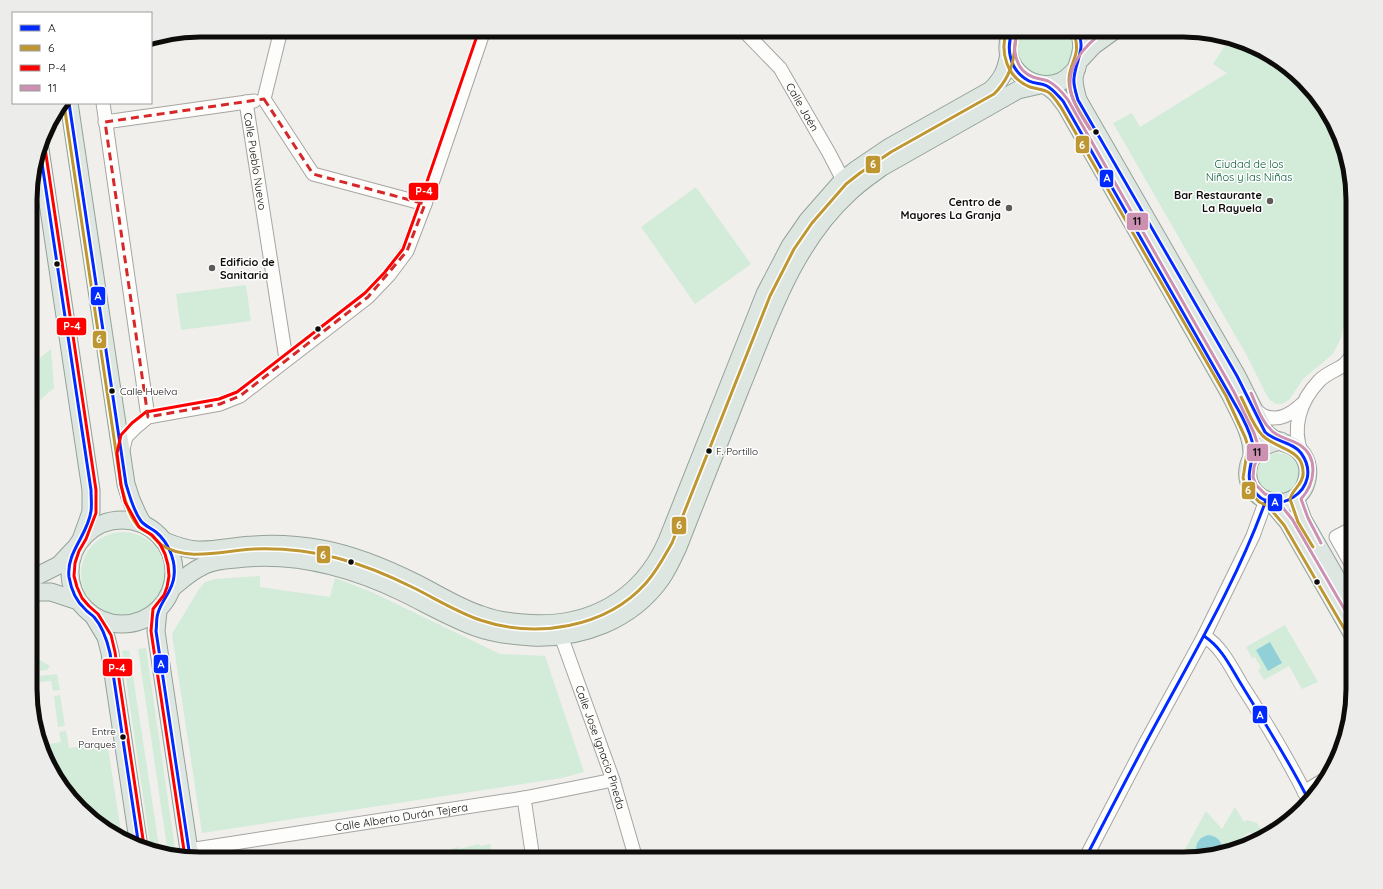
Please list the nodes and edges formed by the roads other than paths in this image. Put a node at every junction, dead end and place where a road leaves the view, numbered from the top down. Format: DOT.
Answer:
graph roads {
  1 [pos="279,37"];
  2 [pos="482,37"];
  3 [pos="750,37"];
  4 [pos="1011,37"];
  5 [pos="1080,37"];
  6 [pos="1105,37"];
  7 [pos="1009,54"];
  8 [pos="1079,63"];
  9 [pos="1043,85"];
  10 [pos="264,99"];
  11 [pos="246,102"];
  12 [pos="69,104"];
  13 [pos="102,104"];
  14 [pos="105,122"];
  15 [pos="42,162"];
  16 [pos="846,186"];
  17 [pos="426,204"];
  18 [pos="286,359"];
  19 [pos="1346,364"];
  20 [pos="1304,403"];
  21 [pos="1252,406"];
  22 [pos="148,417"];
  23 [pos="1282,441"];
  24 [pos="122,452"];
  25 [pos="1302,454"];
  26 [pos="1252,458"];
  27 [pos="1295,498"];
  28 [pos="1269,501"];
  29 [pos="144,524"];
  30 [pos="1346,532"];
  31 [pos="164,541"];
  32 [pos="78,543"];
  33 [pos="1319,548"];
  34 [pos="1346,555"];
  35 [pos="1346,566"];
  36 [pos="37,576"];
  37 [pos="172,588"];
  38 [pos="37,592"];
  39 [pos="1346,595"];
  40 [pos="78,601"];
  41 [pos="158,611"];
  42 [pos="94,617"];
  43 [pos="1346,623"];
  44 [pos="561,636"];
  45 [pos="1204,636"];
  46 [pos="613,780"];
  47 [pos="1306,795"];
  48 [pos="524,798"];
  49 [pos="138,840"];
  50 [pos="189,852"];
  51 [pos="201,852"];
  52 [pos="532,852"];
  53 [pos="634,852"];
  54 [pos="1089,852"];
  1 -- 10 [label="street"];
  2 -- 17 [label="street"];
  3 -- 16 [label="street, Calle Jaén"];
  4 -- 7 [label="main road"];
  5 -- 8 [label="main road"];
  6 -- 8 [label="main road"];
  7 -- 9 [label="main road"];
  7 -- 16 [label="main road"];
  8 -- 9 [label="main road"];
  8 -- 21 [label="main road"];
  9 -- 16 [label="main road"];
  9 -- 26 [label="main road"];
  10 -- 11 [label="street"];
  10 -- 17 [label="street"];
  11 -- 14 [label="street, Calle Pueblo Nuevo"];
  11 -- 18 [label="street, Calle Pueblo Nuevo"];
  12 -- 24 [label="main road"];
  13 -- 14 [label="street"];
  14 -- 22 [label="street"];
  15 -- 32 [label="main road"];
  16 -- 31 [label="main road"];
  16 -- 44 [label="main road"];
  17 -- 18 [label="street"];
  18 -- 22 [label="street"];
  19 -- 20 [label="street"];
  20 -- 21 [label="street"];
  20 -- 23 [label="street"];
  20 -- 25 [label="street"];
  21 -- 23 [label="main road"];
  22 -- 24 [label="street"];
  23 -- 25 [label="main road"];
  23 -- 26 [label="main road"];
  24 -- 29 [label="main road"];
  25 -- 27 [label="main road"];
  26 -- 28 [label="main road"];
  27 -- 28 [label="main road"];
  27 -- 33 [label="main road"];
  28 -- 43 [label="main road"];
  28 -- 45 [label="street"];
  29 -- 31 [label="main road"];
  29 -- 32 [label="main road"];
  30 -- 34 [label="street"];
  31 -- 37 [label="main road"];
  32 -- 36 [label="main road"];
  32 -- 40 [label="main road"];
  33 -- 35 [label="street"];
  33 -- 39 [label="main road"];
  37 -- 41 [label="main road"];
  37 -- 44 [label="main road"];
  38 -- 40 [label="main road"];
  40 -- 42 [label="main road"];
  41 -- 42 [label="main road"];
  41 -- 50 [label="main road"];
  42 -- 49 [label="main road"];
  44 -- 46 [label="street, Calle Jose Ignacio Pineda"];
  45 -- 47 [label="street"];
  45 -- 54 [label="street"];
  46 -- 48 [label="street, Calle Alberto Durán Tejera"];
  46 -- 53 [label="street, Calle Jose Ignacio Pineda"];
  48 -- 51 [label="street, Calle Alberto Durán Tejera"];
  48 -- 52 [label="street"];
}
